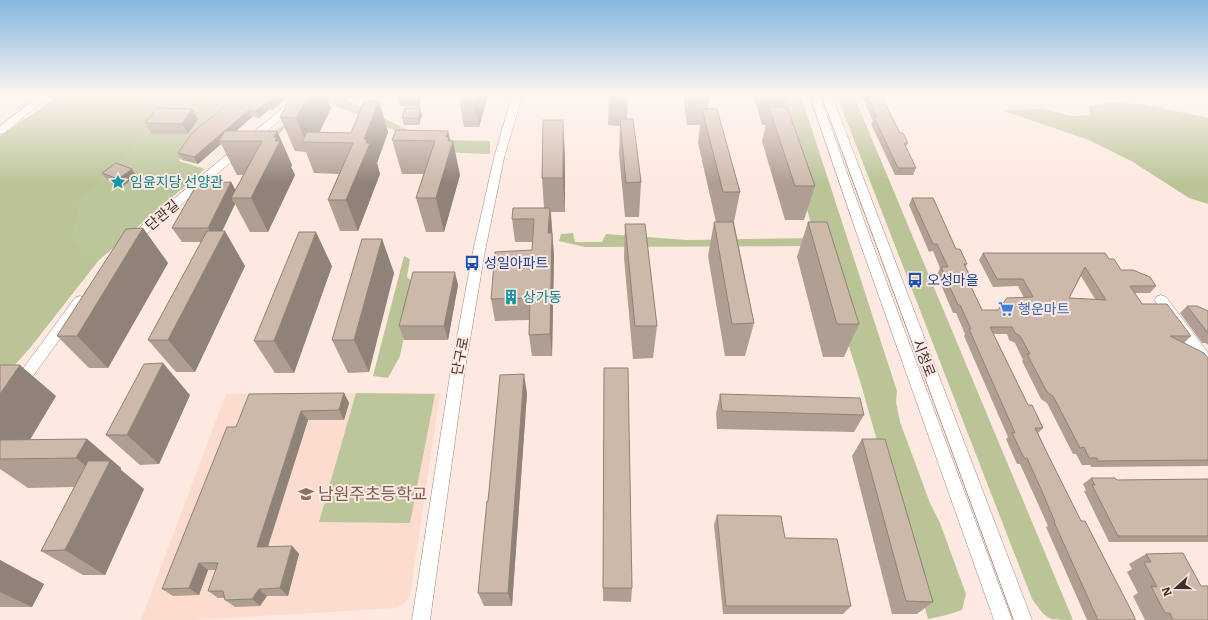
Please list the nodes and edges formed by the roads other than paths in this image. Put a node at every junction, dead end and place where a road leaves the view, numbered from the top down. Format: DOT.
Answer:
graph roads {
  1 [pos="268,125"];
  2 [pos="509,125"];
  3 [pos="825,125"];
  4 [pos="838,125"];
  5 [pos="124,246"];
  6 [pos="85,295"];
  7 [pos="1161,300"];
  8 [pos="1208,363"];
  9 [pos="0,411"];
  10 [pos="422,620"];
  11 [pos="1003,620"];
  12 [pos="1022,620"];
  1 -- 5 [label="street, 단관길"];
  2 -- 10 [label="street, 단구로"];
  3 -- 11 [label="street, 시청로"];
  4 -- 12 [label="street, 시청로"];
  6 -- 9 [label="street"];
  7 -- 8 [label="street"];
}
